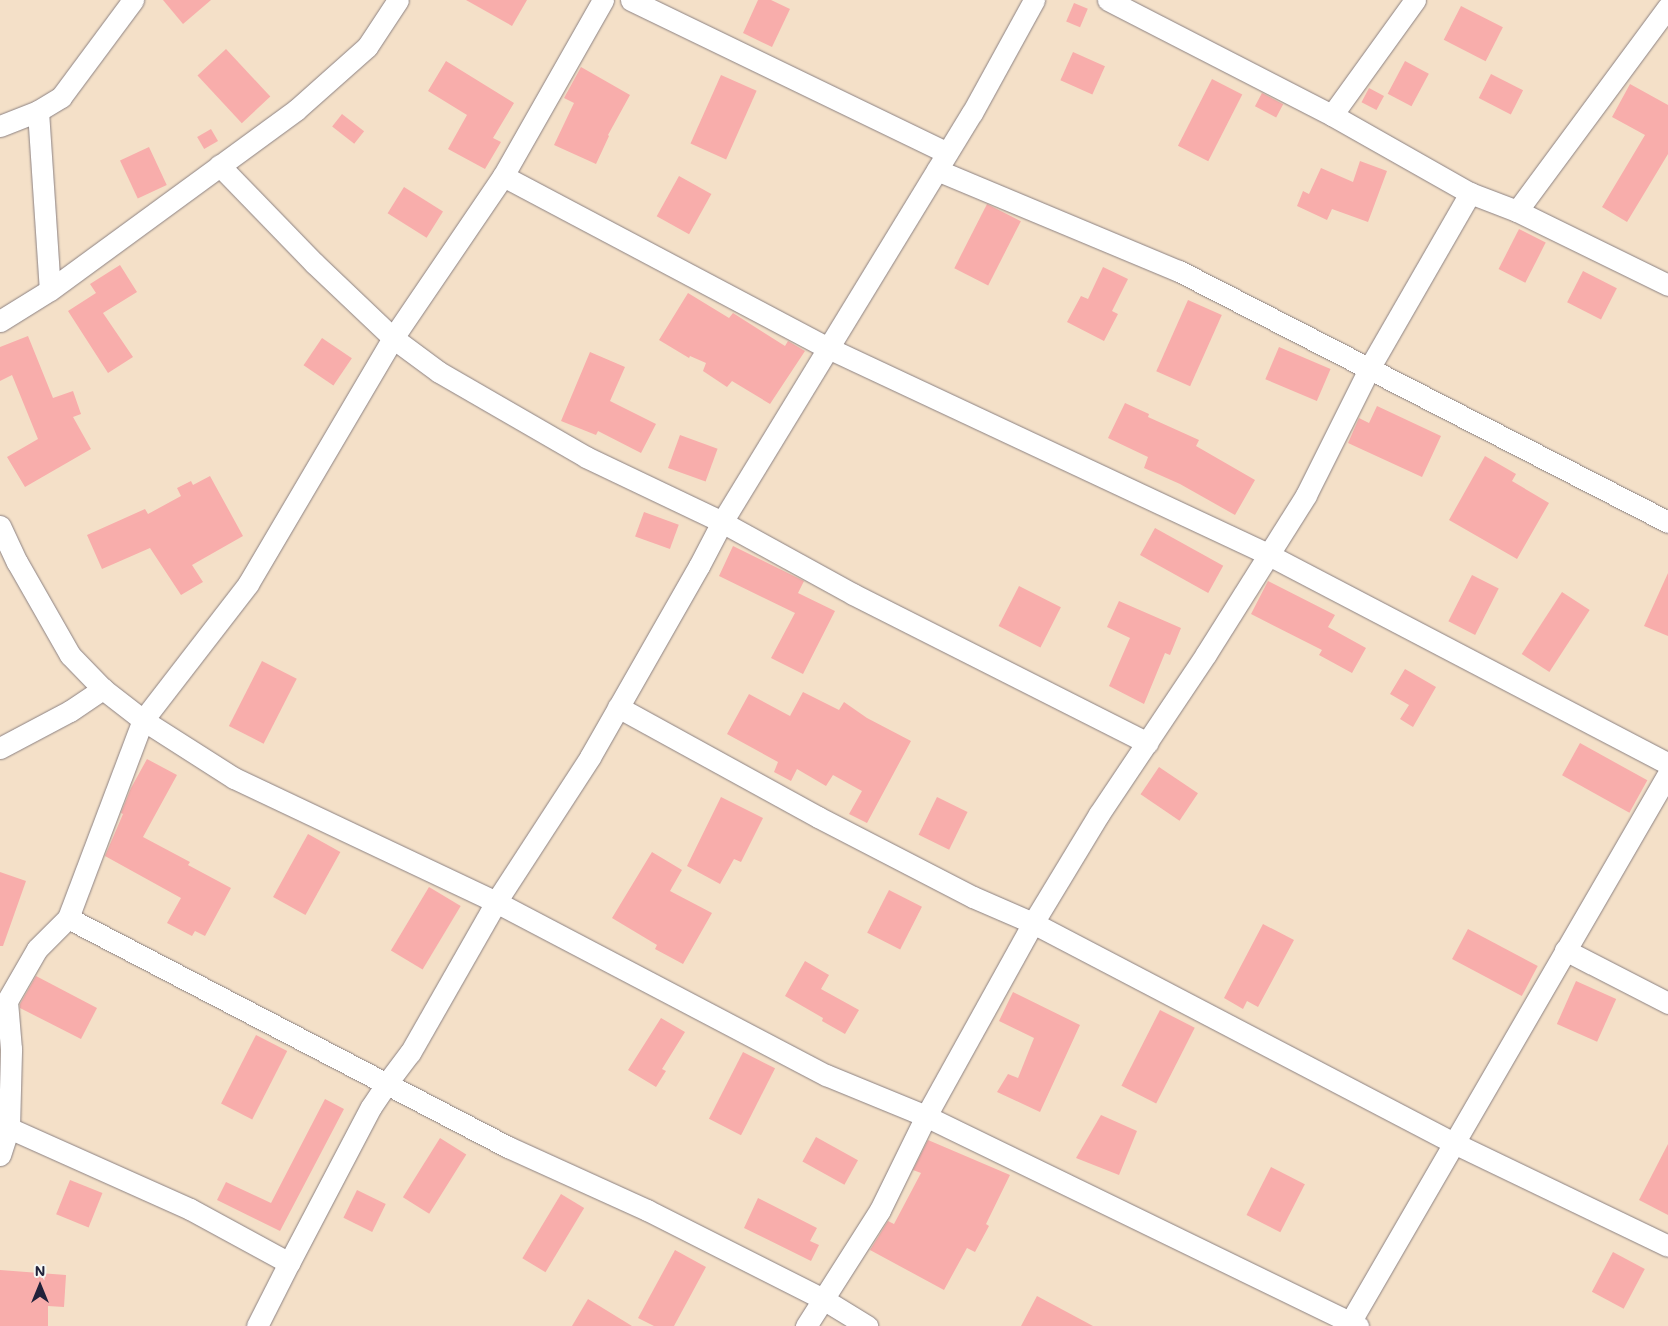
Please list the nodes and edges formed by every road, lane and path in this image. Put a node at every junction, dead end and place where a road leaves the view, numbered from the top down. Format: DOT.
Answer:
graph roads {
  1 [pos="133,0"];
  2 [pos="398,0"];
  3 [pos="603,0"];
  4 [pos="631,0"];
  5 [pos="1034,0"];
  6 [pos="1415,0"];
  7 [pos="1116,2"];
  8 [pos="1668,7"];
  9 [pos="38,111"];
  10 [pos="1332,115"];
  11 [pos="0,126"];
  12 [pos="942,162"];
  13 [pos="219,166"];
  14 [pos="503,176"];
  15 [pos="1470,193"];
  16 [pos="1518,211"];
  17 [pos="1668,285"];
  18 [pos="50,290"];
  19 [pos="0,321"];
  20 [pos="393,338"];
  21 [pos="828,348"];
  22 [pos="1370,367"];
  23 [pos="722,522"];
  24 [pos="1668,522"];
  25 [pos="0,526"];
  26 [pos="1269,555"];
  27 [pos="9,566"];
  28 [pos="103,689"];
  29 [pos="618,707"];
  30 [pos="143,720"];
  31 [pos="1148,743"];
  32 [pos="0,748"];
  33 [pos="1668,764"];
  34 [pos="1668,774"];
  35 [pos="496,902"];
  36 [pos="68,918"];
  37 [pos="1033,924"];
  38 [pos="1565,950"];
  39 [pos="4,1002"];
  40 [pos="1668,1003"];
  41 [pos="387,1082"];
  42 [pos="926,1116"];
  43 [pos="9,1128"];
  44 [pos="1454,1142"];
  45 [pos="0,1155"];
  46 [pos="1668,1246"];
  47 [pos="289,1263"];
  48 [pos="823,1299"];
  49 [pos="1352,1325"];
  50 [pos="257,1326"];
  51 [pos="806,1326"];
  52 [pos="867,1326"];
  1 -- 9 [label="street"];
  2 -- 13 [label="street"];
  3 -- 14 [label="street"];
  4 -- 12 [label="street"];
  5 -- 12 [label="street"];
  6 -- 10 [label="street"];
  7 -- 10 [label="street"];
  8 -- 16 [label="street"];
  9 -- 11 [label="street"];
  9 -- 18 [label="street"];
  10 -- 15 [label="street"];
  12 -- 21 [label="street"];
  12 -- 22 [label="street"];
  13 -- 18 [label="street"];
  13 -- 20 [label="street"];
  14 -- 20 [label="street"];
  14 -- 21 [label="street"];
  15 -- 16 [label="street"];
  15 -- 22 [label="street"];
  16 -- 17 [label="street"];
  18 -- 19 [label="street"];
  20 -- 23 [label="street"];
  20 -- 30 [label="street"];
  21 -- 23 [label="street"];
  21 -- 26 [label="street"];
  22 -- 24 [label="street"];
  22 -- 26 [label="street"];
  23 -- 29 [label="street"];
  23 -- 31 [label="street"];
  25 -- 27 [label="street"];
  26 -- 31 [label="street"];
  26 -- 33 [label="street"];
  27 -- 28 [label="street"];
  28 -- 30 [label="street"];
  28 -- 32 [label="street"];
  29 -- 35 [label="street"];
  29 -- 37 [label="street"];
  30 -- 35 [label="street"];
  30 -- 36 [label="street"];
  31 -- 37 [label="street"];
  34 -- 38 [label="street"];
  35 -- 41 [label="street"];
  35 -- 42 [label="street"];
  36 -- 39 [label="street"];
  36 -- 41 [label="street"];
  37 -- 42 [label="street"];
  37 -- 44 [label="street"];
  38 -- 40 [label="street"];
  38 -- 44 [label="street"];
  39 -- 43 [label="street"];
  41 -- 47 [label="street"];
  41 -- 48 [label="street"];
  42 -- 48 [label="street"];
  42 -- 49 [label="street"];
  43 -- 45 [label="street"];
  43 -- 47 [label="street"];
  44 -- 46 [label="street"];
  44 -- 49 [label="street"];
  47 -- 50 [label="street"];
  48 -- 51 [label="street"];
  48 -- 52 [label="street"];
}
